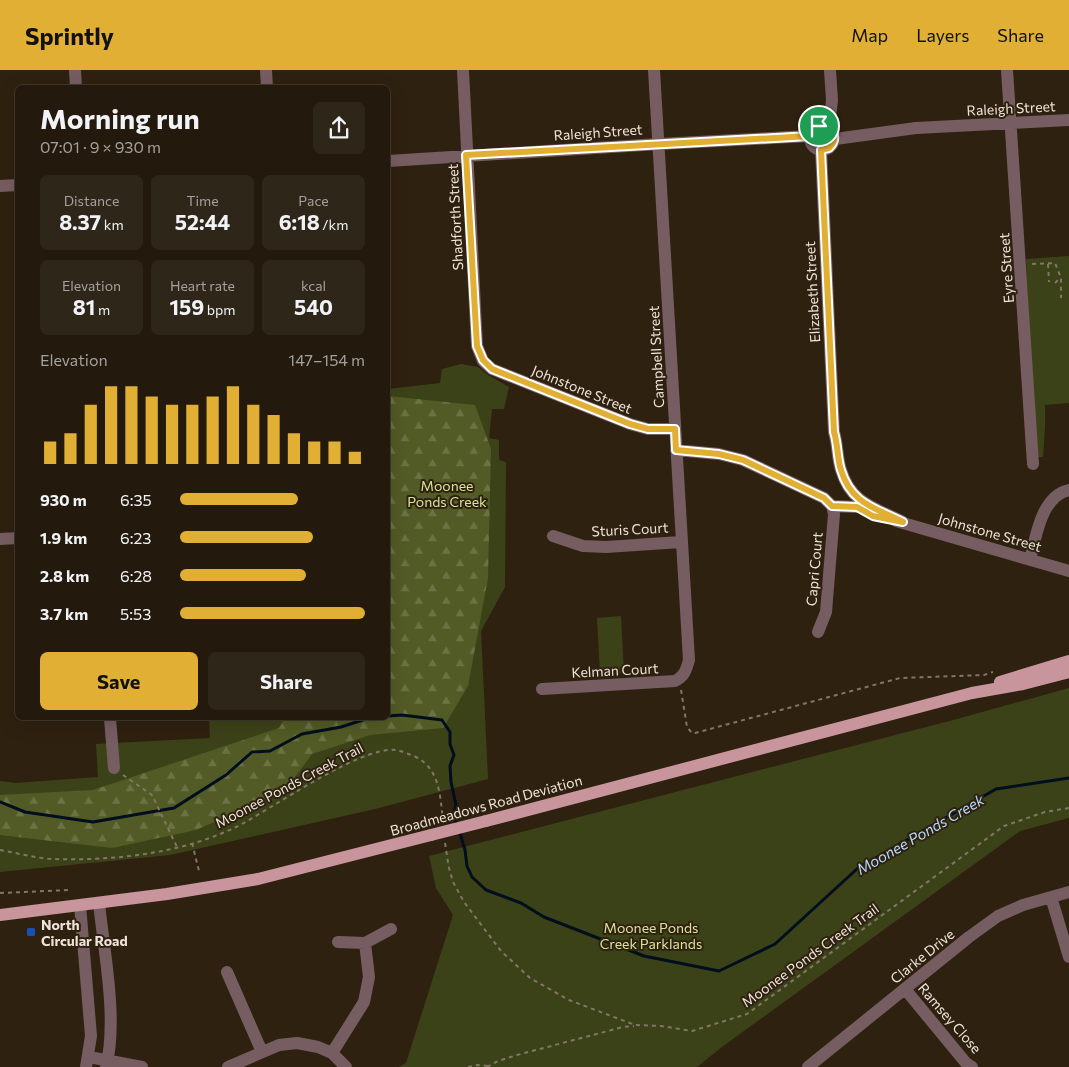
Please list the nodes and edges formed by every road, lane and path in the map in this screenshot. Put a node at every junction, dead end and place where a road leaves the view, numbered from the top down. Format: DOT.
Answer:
graph roads {
  1 [pos="75,70"];
  2 [pos="266,70"];
  3 [pos="462,70"];
  4 [pos="654,70"];
  5 [pos="830,70"];
  6 [pos="1007,70"];
  7 [pos="76,85"];
  8 [pos="267,85"];
  9 [pos="1069,120"];
  10 [pos="1010,124"];
  11 [pos="832,133"];
  12 [pos="810,136"];
  13 [pos="659,144"];
  14 [pos="821,150"];
  15 [pos="466,155"];
  16 [pos="390,161"];
  17 [pos="15,185"];
  18 [pos="0,186"];
  19 [pos="1037,263"];
  20 [pos="1048,263"];
  21 [pos="1061,277"];
  22 [pos="1049,282"];
  23 [pos="1055,283"];
  24 [pos="1061,298"];
  25 [pos="483,360"];
  26 [pos="675,429"];
  27 [pos="676,450"];
  28 [pos="1033,464"];
  29 [pos="1069,490"];
  30 [pos="852,499"];
  31 [pos="832,506"];
  32 [pos="554,536"];
  33 [pos="15,538"];
  34 [pos="0,539"];
  35 [pos="681,542"];
  36 [pos="1030,560"];
  37 [pos="1069,571"];
  38 [pos="818,632"];
  39 [pos="1069,661"];
  40 [pos="1000,670"];
  41 [pos="686,672"];
  42 [pos="1069,672"];
  43 [pos="542,689"];
  44 [pos="678,690"];
  45 [pos="972,693"];
  46 [pos="110,720"];
  47 [pos="114,768"];
  48 [pos="433,772"];
  49 [pos="1069,808"];
  50 [pos="192,842"];
  51 [pos="177,847"];
  52 [pos="0,850"];
  53 [pos="199,871"];
  54 [pos="450,873"];
  55 [pos="70,890"];
  56 [pos="1069,892"];
  57 [pos="0,893"];
  58 [pos="1051,897"];
  59 [pos="99,903"];
  60 [pos="80,905"];
  61 [pos="0,915"];
  62 [pos="391,930"];
  63 [pos="338,942"];
  64 [pos="365,943"];
  65 [pos="1069,958"];
  66 [pos="228,972"];
  67 [pos="108,982"];
  68 [pos="87,986"];
  69 [pos="905,989"];
  70 [pos="636,1026"];
  71 [pos="262,1052"];
  72 [pos="332,1053"];
  73 [pos="87,1062"];
  74 [pos="107,1064"];
  75 [pos="488,1066"];
  76 [pos="142,1067"];
  77 [pos="228,1067"];
  78 [pos="346,1067"];
  79 [pos="468,1067"];
  80 [pos="808,1067"];
  81 [pos="972,1067"];
  1 -- 7 [label="street"];
  2 -- 8 [label="street"];
  3 -- 15 [label="street, Shadforth Street"];
  4 -- 13 [label="street, Campbell Street"];
  5 -- 11 [label="street"];
  6 -- 10 [label="street, Eyre Street"];
  9 -- 10 [label="street, Raleigh Street"];
  10 -- 11 [label="street, Raleigh Street"];
  10 -- 28 [label="street, Eyre Street"];
  11 -- 12 [label="street"];
  11 -- 14 [label="street"];
  12 -- 13 [label="street, Raleigh Street"];
  12 -- 14 [label="street"];
  13 -- 15 [label="street, Raleigh Street"];
  13 -- 26 [label="street, Campbell Street"];
  14 -- 30 [label="street, Elizabeth Street"];
  15 -- 16 [label="street, Raleigh Street"];
  15 -- 25 [label="street, Shadforth Street"];
  17 -- 18 [label="street"];
  19 -- 20 [label="path"];
  20 -- 21 [label="path"];
  20 -- 22 [label="path"];
  21 -- 23 [label="path"];
  21 -- 24 [label="path"];
  25 -- 26 [label="street, Johnstone Street"];
  26 -- 27 [label="street, Campbell Street"];
  27 -- 31 [label="street"];
  27 -- 35 [label="street, Campbell Street"];
  29 -- 36 [label="street"];
  30 -- 31 [label="street, Johnstone Street"];
  30 -- 36 [label="street, Johnstone Street"];
  31 -- 38 [label="street, Capri Court"];
  32 -- 35 [label="street, Sturis Court"];
  33 -- 34 [label="street"];
  35 -- 41 [label="street, Campbell Street"];
  36 -- 37 [label="street, Johnstone Street"];
  39 -- 45 [label="main road, Broadmeadows Road Deviation"];
  40 -- 44 [label="path"];
  41 -- 43 [label="street, Kelman Court"];
  42 -- 45 [label="main road, Broadmeadows Road Deviation"];
  45 -- 59 [label="main road, Broadmeadows Road Deviation, bridge"];
  46 -- 47 [label="street"];
  47 -- 51 [label="path"];
  48 -- 50 [label="path, Moonee Ponds Creek Trail"];
  49 -- 70 [label="path, Moonee Ponds Creek Trail"];
  50 -- 51 [label="path, Moonee Ponds Creek Trail"];
  50 -- 53 [label="path"];
  51 -- 52 [label="path, Moonee Ponds Creek Trail"];
  54 -- 70 [label="path, Moonee Ponds Creek Trail"];
  55 -- 57 [label="path"];
  56 -- 58 [label="street, Clarke Drive"];
  58 -- 65 [label="street"];
  58 -- 69 [label="street, Clarke Drive"];
  59 -- 60 [label="main road, Broadmeadows Road Deviation"];
  59 -- 67 [label="street"];
  60 -- 61 [label="main road, Broadmeadows Road Deviation"];
  60 -- 68 [label="street"];
  62 -- 64 [label="street"];
  63 -- 64 [label="street"];
  64 -- 72 [label="street"];
  66 -- 71 [label="street"];
  67 -- 68 [label="street"];
  67 -- 74 [label="street"];
  68 -- 73 [label="street"];
  69 -- 80 [label="street, Clarke Drive"];
  69 -- 81 [label="street, Ramsey Close"];
  70 -- 75 [label="path"];
  71 -- 72 [label="street"];
  71 -- 77 [label="street"];
  72 -- 78 [label="street"];
  73 -- 74 [label="street"];
  74 -- 76 [label="street"];
  75 -- 79 [label="path"];
}
